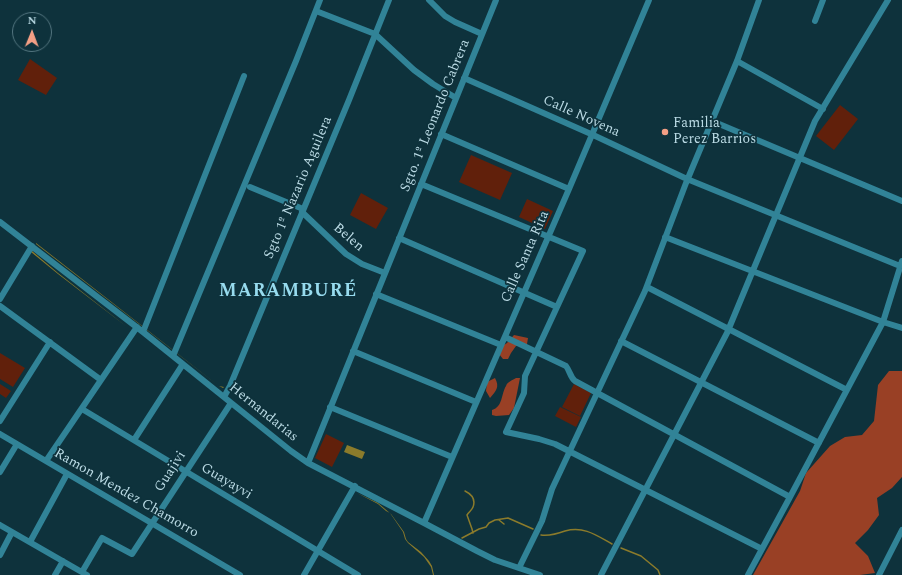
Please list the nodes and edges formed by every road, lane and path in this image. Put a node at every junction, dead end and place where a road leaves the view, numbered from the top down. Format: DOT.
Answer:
graph roads {
  1 [pos="320,0"];
  2 [pos="388,0"];
  3 [pos="429,0"];
  4 [pos="496,0"];
  5 [pos="649,0"];
  6 [pos="759,0"];
  7 [pos="823,0"];
  8 [pos="888,0"];
  9 [pos="316,11"];
  10 [pos="815,21"];
  11 [pos="375,34"];
  12 [pos="482,34"];
  13 [pos="737,61"];
  14 [pos="244,76"];
  15 [pos="464,78"];
  16 [pos="456,98"];
  17 [pos="823,109"];
  18 [pos="712,121"];
  19 [pos="441,134"];
  20 [pos="591,134"];
  21 [pos="800,158"];
  22 [pos="687,179"];
  23 [pos="421,184"];
  24 [pos="250,187"];
  25 [pos="569,189"];
  26 [pos="902,201"];
  27 [pos="303,210"];
  28 [pos="776,215"];
  29 [pos="0,222"];
  30 [pos="548,236"];
  31 [pos="665,237"];
  32 [pos="398,239"];
  33 [pos="32,246"];
  34 [pos="901,263"];
  35 [pos="753,271"];
  36 [pos="385,273"];
  37 [pos="647,286"];
  38 [pos="523,293"];
  39 [pos="376,294"];
  40 [pos="0,299"];
  41 [pos="0,306"];
  42 [pos="557,308"];
  43 [pos="883,322"];
  44 [pos="137,327"];
  45 [pos="902,328"];
  46 [pos="729,329"];
  47 [pos="143,332"];
  48 [pos="505,337"];
  49 [pos="621,341"];
  50 [pos="50,342"];
  51 [pos="501,345"];
  52 [pos="353,351"];
  53 [pos="536,352"];
  54 [pos="173,356"];
  55 [pos="183,364"];
  56 [pos="101,380"];
  57 [pos="702,382"];
  58 [pos="847,390"];
  59 [pos="597,393"];
  60 [pos="224,396"];
  61 [pos="476,402"];
  62 [pos="231,403"];
  63 [pos="330,407"];
  64 [pos="82,409"];
  65 [pos="0,421"];
  66 [pos="0,434"];
  67 [pos="675,434"];
  68 [pos="134,440"];
  69 [pos="819,443"];
  70 [pos="17,444"];
  71 [pos="570,451"];
  72 [pos="452,457"];
  73 [pos="46,461"];
  74 [pos="308,463"];
  75 [pos="0,472"];
  76 [pos="186,472"];
  77 [pos="68,474"];
  78 [pos="355,486"];
  79 [pos="646,490"];
  80 [pos="790,497"];
  81 [pos="152,523"];
  82 [pos="424,523"];
  83 [pos="0,525"];
  84 [pos="902,530"];
  85 [pos="12,532"];
  86 [pos="30,542"];
  87 [pos="762,549"];
  88 [pos="318,551"];
  89 [pos="0,555"];
  90 [pos="63,561"];
  91 [pos="519,568"];
  92 [pos="84,574"];
  93 [pos="55,575"];
  94 [pos="240,575"];
  95 [pos="304,575"];
  96 [pos="358,575"];
  97 [pos="540,575"];
  98 [pos="602,575"];
  99 [pos="748,575"];
  100 [pos="879,575"];
  1 -- 9 [label="street"];
  2 -- 11 [label="street, Sgto 1º Nazario Aguilera"];
  3 -- 12 [label="street"];
  4 -- 12 [label="street, Sgto. 1º Leonardo Cabrera"];
  5 -- 20 [label="street, Calle Santa Rita"];
  6 -- 13 [label="street"];
  7 -- 10 [label="street"];
  8 -- 17 [label="street"];
  9 -- 11 [label="street"];
  9 -- 54 [label="street"];
  11 -- 16 [label="street"];
  11 -- 27 [label="street, Sgto 1º Nazario Aguilera"];
  12 -- 15 [label="street, Sgto. 1º Leonardo Cabrera"];
  13 -- 17 [label="street"];
  13 -- 18 [label="street"];
  14 -- 47 [label="street"];
  15 -- 16 [label="street, Sgto. 1º Leonardo Cabrera"];
  15 -- 20 [label="street, Calle Novena"];
  16 -- 19 [label="street, Sgto. 1º Leonardo Cabrera"];
  17 -- 21 [label="street"];
  18 -- 21 [label="street"];
  18 -- 22 [label="street"];
  19 -- 23 [label="street, Sgto. 1º Leonardo Cabrera"];
  19 -- 25 [label="street"];
  20 -- 22 [label="street, Calle Novena"];
  20 -- 25 [label="street, Calle Santa Rita"];
  21 -- 26 [label="street"];
  21 -- 28 [label="street"];
  22 -- 28 [label="street, Calle Novena"];
  22 -- 31 [label="street"];
  23 -- 30 [label="street"];
  23 -- 32 [label="street, Sgto. 1º Leonardo Cabrera"];
  24 -- 27 [label="street"];
  25 -- 30 [label="street, Calle Santa Rita"];
  27 -- 36 [label="street, Belen"];
  27 -- 60 [label="street, Sgto 1º Nazario Aguilera"];
  28 -- 34 [label="street, Calle Novena"];
  28 -- 35 [label="street"];
  29 -- 33 [label="street, Hernandarias"];
  30 -- 38 [label="street, Calle Santa Rita"];
  30 -- 42 [label="street"];
  31 -- 35 [label="street"];
  31 -- 37 [label="street"];
  32 -- 36 [label="street, Sgto. 1º Leonardo Cabrera"];
  32 -- 38 [label="street"];
  33 -- 40 [label="street"];
  33 -- 44 [label="street, Hernandarias"];
  34 -- 43 [label="street"];
  35 -- 43 [label="street"];
  35 -- 46 [label="street"];
  36 -- 39 [label="street, Sgto. 1º Leonardo Cabrera"];
  37 -- 46 [label="street"];
  37 -- 49 [label="street"];
  38 -- 42 [label="street"];
  38 -- 48 [label="street, Calle Santa Rita"];
  39 -- 51 [label="street"];
  39 -- 52 [label="street, Sgto. 1º Leonardo Cabrera"];
  41 -- 50 [label="street"];
  42 -- 53 [label="street"];
  43 -- 45 [label="street"];
  43 -- 58 [label="street"];
  44 -- 47 [label="street, Hernandarias"];
  44 -- 56 [label="street"];
  46 -- 57 [label="street"];
  46 -- 58 [label="street"];
  47 -- 54 [label="street, Hernandarias"];
  48 -- 51 [label="street, Calle Santa Rita"];
  48 -- 53 [label="street"];
  49 -- 57 [label="street"];
  49 -- 59 [label="street"];
  50 -- 56 [label="street"];
  50 -- 65 [label="street"];
  51 -- 61 [label="street, Calle Santa Rita"];
  52 -- 61 [label="street"];
  52 -- 63 [label="street, Sgto. 1º Leonardo Cabrera"];
  53 -- 59 [label="street"];
  53 -- 71 [label="street"];
  54 -- 55 [label="street, Hernandarias"];
  55 -- 60 [label="street, Hernandarias"];
  55 -- 68 [label="street"];
  56 -- 64 [label="street"];
  57 -- 67 [label="street"];
  57 -- 69 [label="street"];
  58 -- 69 [label="street"];
  59 -- 67 [label="street"];
  59 -- 71 [label="street"];
  60 -- 62 [label="street, Hernandarias"];
  61 -- 72 [label="street, Calle Santa Rita"];
  62 -- 74 [label="street, Hernandarias"];
  62 -- 76 [label="street, Guajivi"];
  63 -- 72 [label="street"];
  63 -- 74 [label="street, Sgto. 1º Leonardo Cabrera"];
  64 -- 68 [label="street, Guayayvi"];
  64 -- 73 [label="street"];
  66 -- 70 [label="street, Ramon Mendez Chamorro"];
  67 -- 79 [label="street"];
  67 -- 80 [label="street"];
  68 -- 76 [label="street, Guayayvi"];
  69 -- 80 [label="street"];
  70 -- 73 [label="street, Ramon Mendez Chamorro"];
  70 -- 75 [label="street"];
  71 -- 79 [label="street"];
  71 -- 91 [label="street"];
  72 -- 82 [label="street, Calle Santa Rita"];
  73 -- 77 [label="street, Ramon Mendez Chamorro"];
  74 -- 78 [label="street, Hernandarias"];
  76 -- 81 [label="street, Guajivi"];
  76 -- 88 [label="street, Guayayvi"];
  77 -- 81 [label="street, Ramon Mendez Chamorro"];
  77 -- 86 [label="street"];
  78 -- 82 [label="street, Hernandarias"];
  78 -- 88 [label="street"];
  79 -- 87 [label="street"];
  79 -- 98 [label="street"];
  80 -- 87 [label="street"];
  81 -- 92 [label="street, Guajivi"];
  81 -- 94 [label="street, Ramon Mendez Chamorro"];
  82 -- 91 [label="street, Hernandarias"];
  83 -- 85 [label="street"];
  84 -- 100 [label="street"];
  85 -- 86 [label="street"];
  85 -- 89 [label="street"];
  86 -- 90 [label="street"];
  87 -- 99 [label="street"];
  88 -- 95 [label="street"];
  88 -- 96 [label="street, Guayayvi"];
  90 -- 92 [label="street"];
  90 -- 93 [label="street"];
  91 -- 97 [label="street, Hernandarias"];
}
